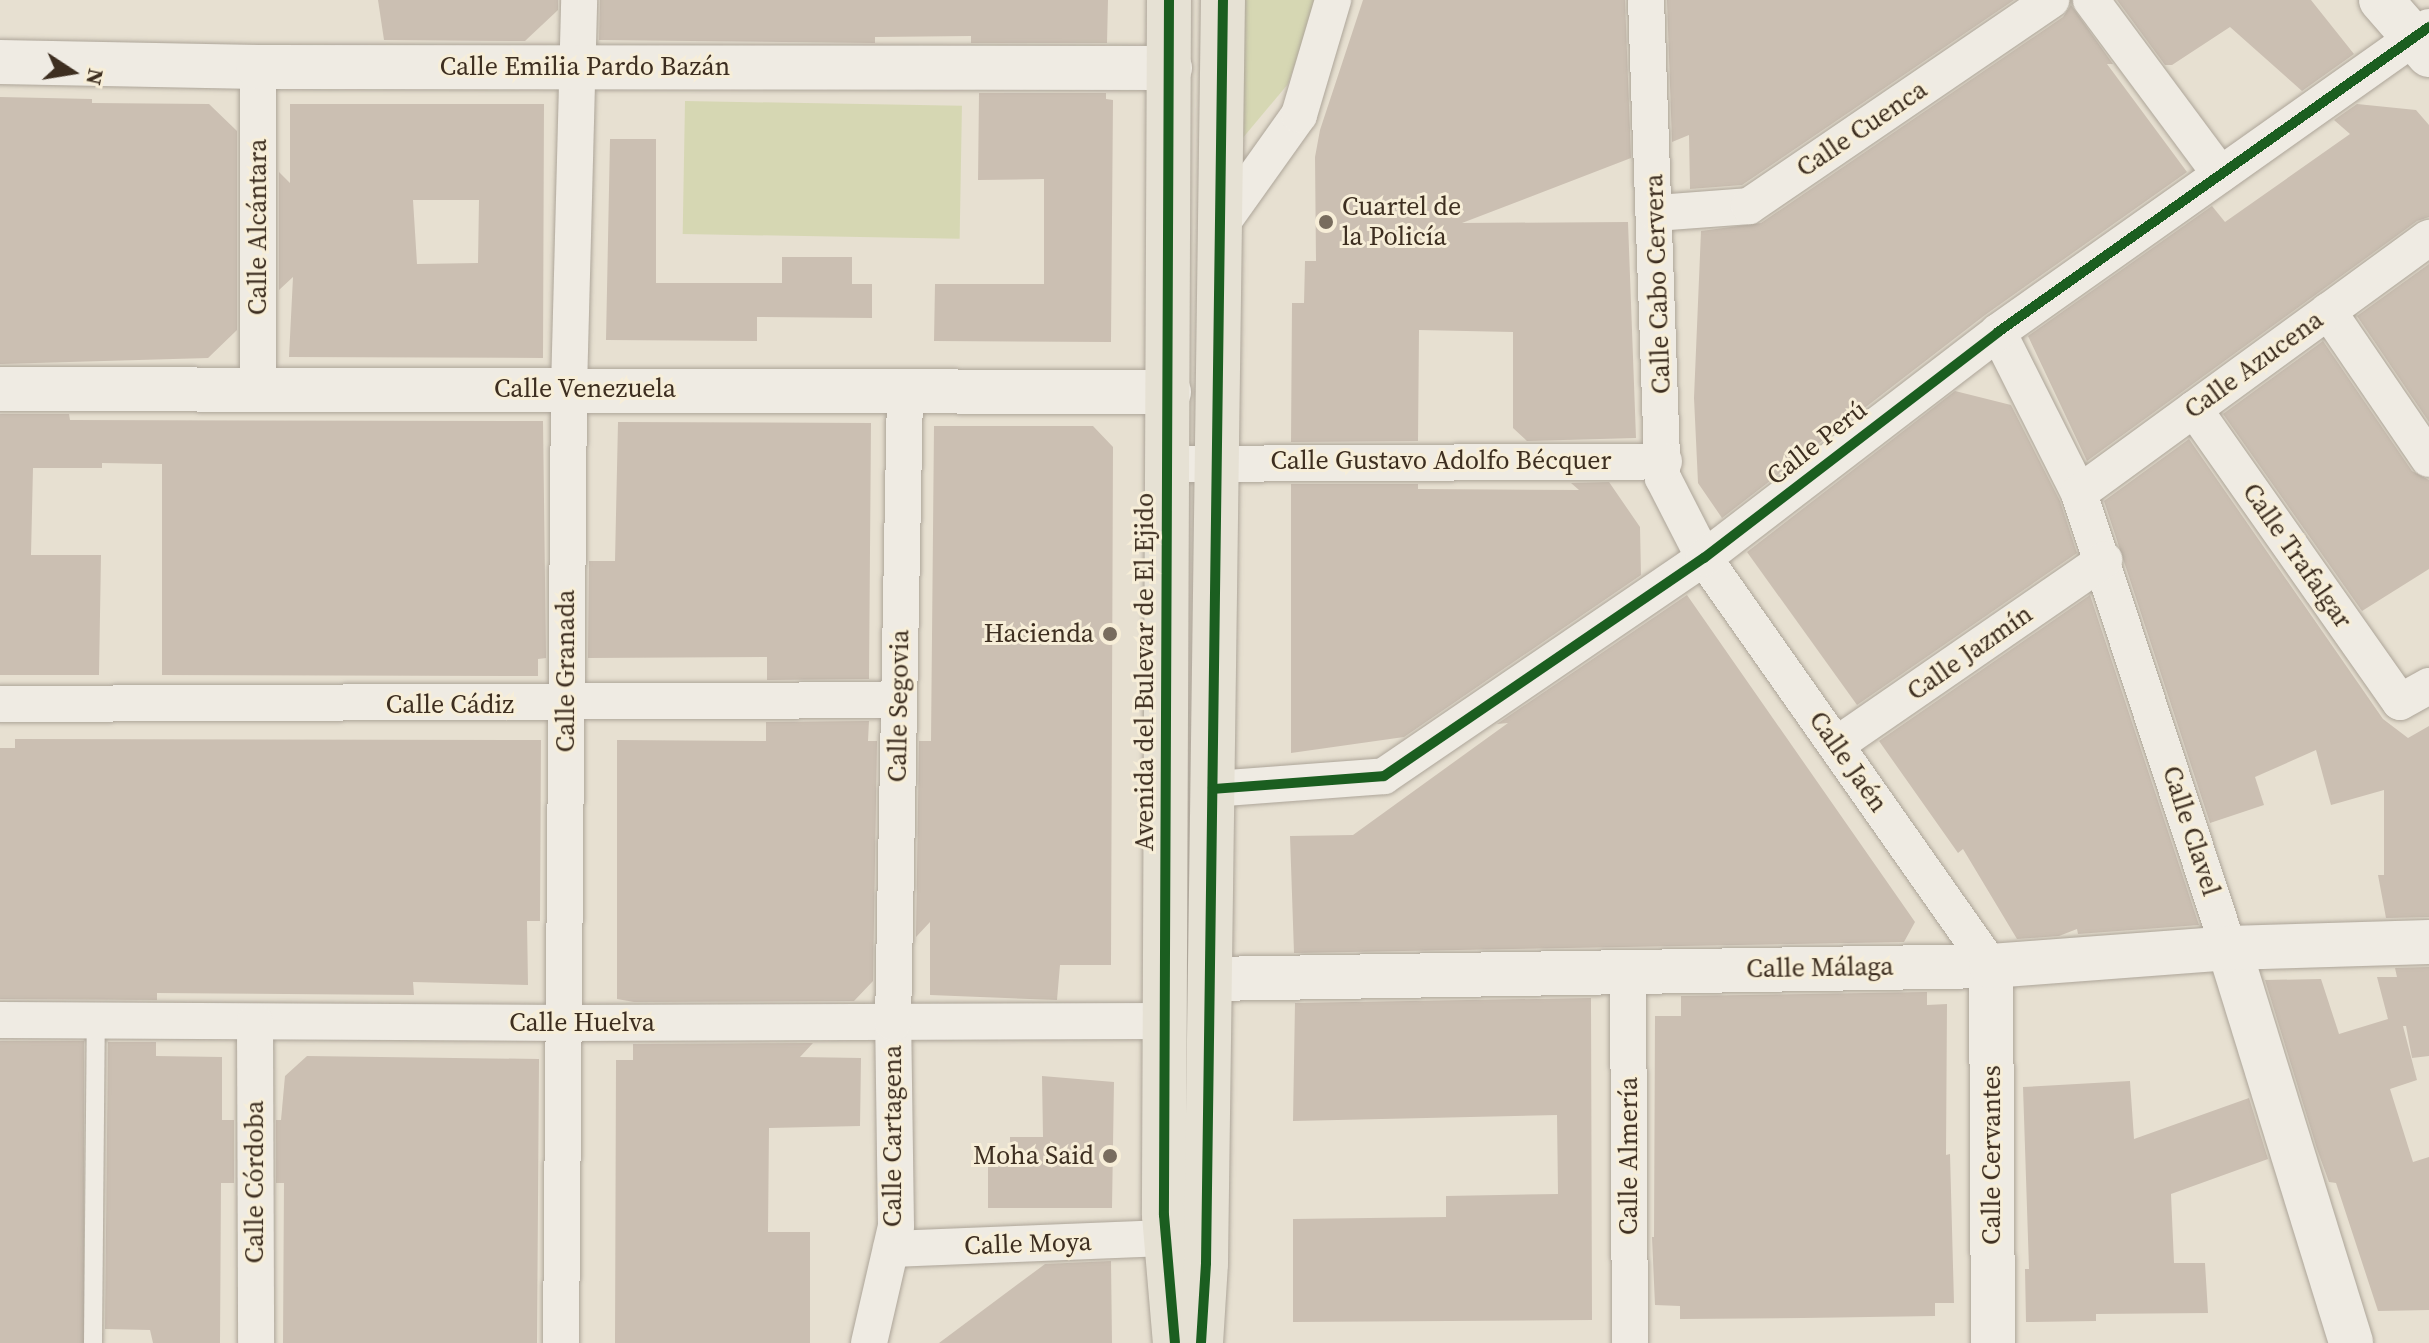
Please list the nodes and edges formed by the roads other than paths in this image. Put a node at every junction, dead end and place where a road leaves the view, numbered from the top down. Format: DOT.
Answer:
graph roads {
  1 [pos="579,0"];
  2 [pos="1169,0"];
  3 [pos="1223,0"];
  4 [pos="1333,0"];
  5 [pos="1646,0"];
  6 [pos="2051,0"];
  7 [pos="2091,0"];
  8 [pos="2381,0"];
  9 [pos="2423,40"];
  10 [pos="0,62"];
  11 [pos="578,66"];
  12 [pos="258,67"];
  13 [pos="1170,68"];
  14 [pos="2220,174"];
  15 [pos="1656,213"];
  16 [pos="1220,226"];
  17 [pos="2429,238"];
  18 [pos="2328,311"];
  19 [pos="1998,332"];
  20 [pos="258,388"];
  21 [pos="0,389"];
  22 [pos="569,389"];
  23 [pos="905,390"];
  24 [pos="1169,392"];
  25 [pos="2194,409"];
  26 [pos="2429,459"];
  27 [pos="1664,461"];
  28 [pos="1218,462"];
  29 [pos="1169,464"];
  30 [pos="2079,493"];
  31 [pos="1704,558"];
  32 [pos="2104,560"];
  33 [pos="2414,694"];
  34 [pos="899,700"];
  35 [pos="0,704"];
  36 [pos="565,705"];
  37 [pos="1836,745"];
  38 [pos="1213,789"];
  39 [pos="2429,942"];
  40 [pos="2229,948"];
  41 [pos="1991,966"];
  42 [pos="1628,970"];
  43 [pos="1210,979"];
  44 [pos="0,1020"];
  45 [pos="96,1021"];
  46 [pos="1165,1021"];
  47 [pos="255,1022"];
  48 [pos="566,1023"];
  49 [pos="893,1023"];
  50 [pos="1164,1152"];
  51 [pos="1166,1238"];
  52 [pos="891,1249"];
  53 [pos="93,1343"];
  54 [pos="256,1343"];
  55 [pos="561,1343"];
  56 [pos="869,1343"];
  57 [pos="1175,1343"];
  58 [pos="1198,1343"];
  59 [pos="1630,1343"];
  60 [pos="1993,1343"];
  61 [pos="2351,1343"];
  1 -- 11 [label="street, Calle Granada"];
  2 -- 13 [label="main road, Avenida del Bulevar de El Ejido"];
  3 -- 16 [label="main road, Avenida del Bulevar de El Ejido"];
  4 -- 16 [label="street"];
  5 -- 15 [label="street, Calle Cabo Cervera"];
  6 -- 15 [label="street, Calle Cuenca"];
  7 -- 14 [label="street"];
  8 -- 9 [label="street"];
  9 -- 14 [label="street, Calle Perú"];
  10 -- 12 [label="street, Calle Emilia Pardo Bazán"];
  11 -- 12 [label="street, Calle Emilia Pardo Bazán"];
  11 -- 13 [label="street, Calle Emilia Pardo Bazán"];
  11 -- 22 [label="street, Calle Granada"];
  12 -- 20 [label="street, Calle Alcántara"];
  13 -- 24 [label="main road, Avenida del Bulevar de El Ejido"];
  14 -- 19 [label="street, Calle Perú"];
  15 -- 27 [label="street, Calle Cabo Cervera"];
  16 -- 28 [label="main road, Avenida del Bulevar de El Ejido"];
  17 -- 18 [label="street, Calle Azucena"];
  18 -- 25 [label="street, Calle Azucena"];
  18 -- 26 [label="street"];
  19 -- 30 [label="street, Calle Clavel"];
  19 -- 31 [label="street, Calle Perú"];
  20 -- 21 [label="street, Calle Venezuela"];
  20 -- 22 [label="street, Calle Venezuela"];
  22 -- 23 [label="street, Calle Venezuela"];
  22 -- 36 [label="street, Calle Granada"];
  23 -- 24 [label="street, Calle Venezuela"];
  23 -- 34 [label="street, Calle Segovia"];
  24 -- 29 [label="main road, Avenida del Bulevar de El Ejido"];
  25 -- 30 [label="street, Calle Azucena"];
  25 -- 33 [label="street, Calle Trafalgar"];
  27 -- 28 [label="street, Calle Gustavo Adolfo Bécquer"];
  27 -- 31 [label="street, Calle Cabo Cervera"];
  28 -- 29 [label="street, Avenida del Bulevar de El Ejido"];
  28 -- 38 [label="main road, Avenida del Bulevar de El Ejido"];
  29 -- 46 [label="main road, Avenida del Bulevar de El Ejido"];
  30 -- 32 [label="street, Calle Clavel"];
  31 -- 37 [label="street, Calle Jaén"];
  31 -- 38 [label="street, Calle Perú"];
  32 -- 37 [label="street, Calle Jazmín"];
  32 -- 40 [label="street, Calle Clavel"];
  34 -- 36 [label="street, Calle Cádiz"];
  34 -- 49 [label="street, Calle Segovia"];
  35 -- 36 [label="street, Calle Cádiz"];
  36 -- 48 [label="street, Calle Granada"];
  37 -- 41 [label="street, Calle Jaén"];
  38 -- 43 [label="main road, Avenida del Bulevar de El Ejido"];
  39 -- 40 [label="street, Calle Málaga"];
  40 -- 41 [label="street, Calle Málaga"];
  40 -- 61 [label="street, Calle Clavel"];
  41 -- 42 [label="street, Calle Málaga"];
  41 -- 60 [label="street, Calle Cervantes"];
  42 -- 43 [label="street, Calle Málaga"];
  42 -- 59 [label="street, Calle Almería"];
  43 -- 58 [label="main road, Avenida del Bulevar de El Ejido"];
  44 -- 45 [label="street, Calle Huelva"];
  45 -- 47 [label="street, Calle Huelva"];
  45 -- 53 [label="lane"];
  46 -- 49 [label="street, Calle Huelva"];
  46 -- 50 [label="main road, Avenida del Bulevar de El Ejido"];
  47 -- 48 [label="street, Calle Huelva"];
  47 -- 54 [label="street, Calle Córdoba"];
  48 -- 49 [label="street, Calle Huelva"];
  48 -- 55 [label="street, Calle Granada"];
  49 -- 52 [label="street, Calle Cartagena"];
  50 -- 51 [label="main road, Avenida del Bulevar de El Ejido"];
  50 -- 58 [label="street, Avenida del Bulevar de El Ejido"];
  51 -- 52 [label="street, Calle Moya"];
  51 -- 57 [label="main road, Avenida del Bulevar de El Ejido"];
  52 -- 56 [label="street, Calle Cartagena"];
}
